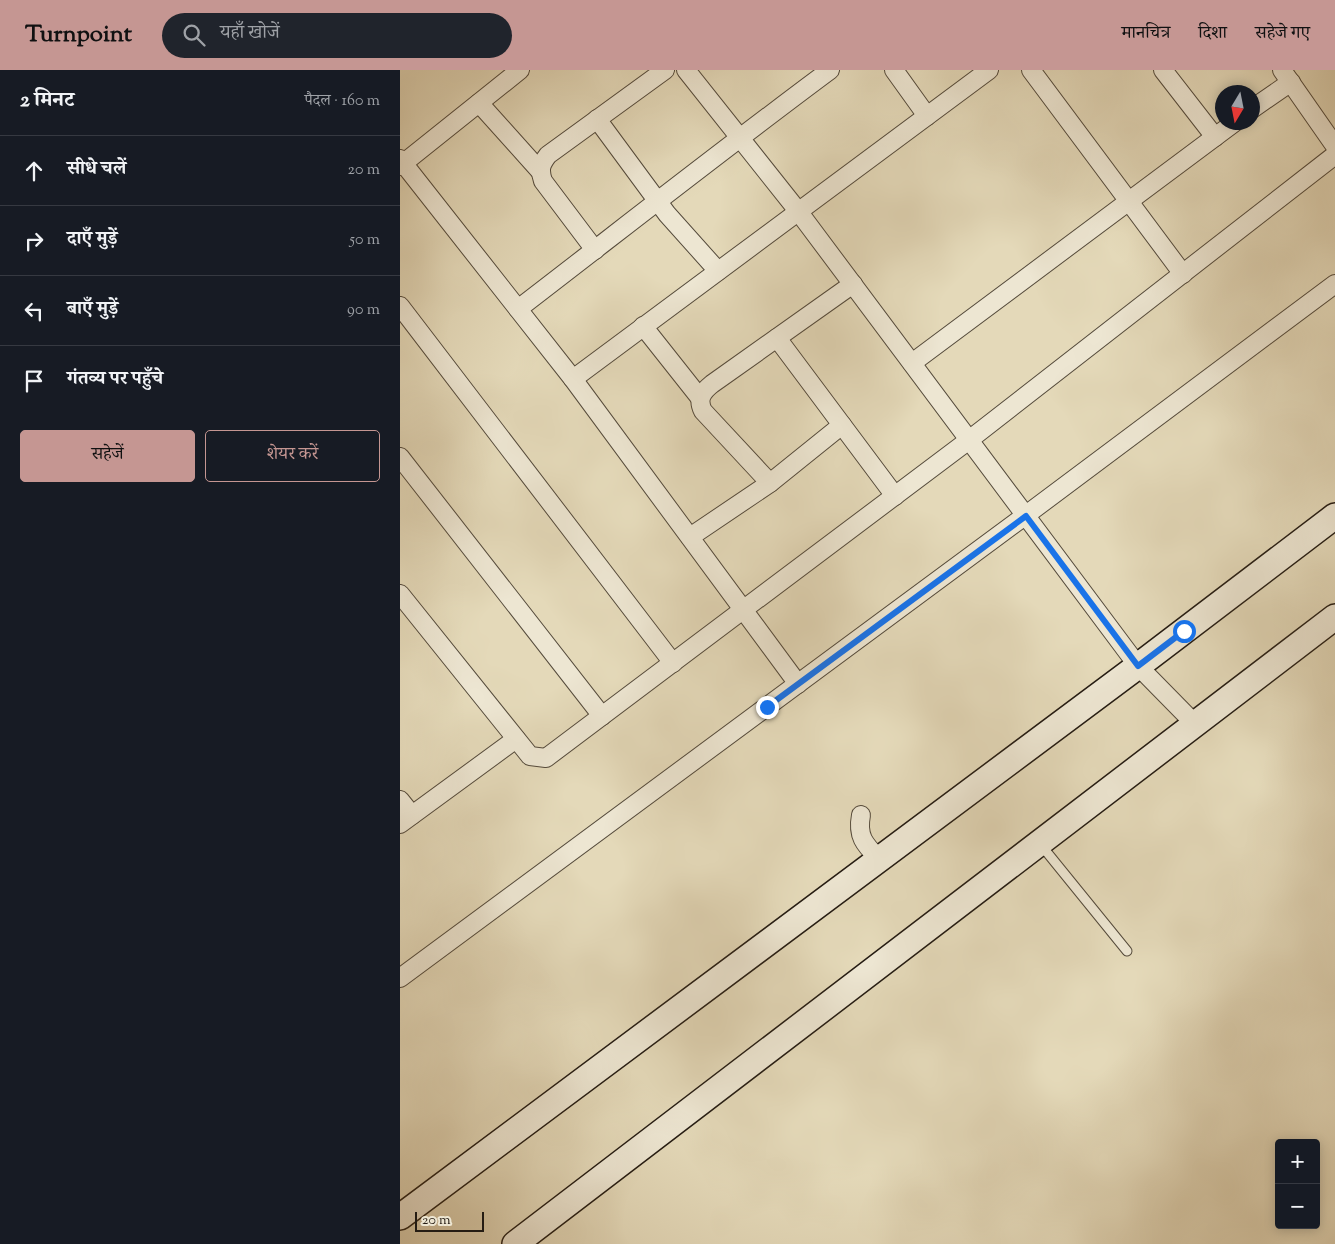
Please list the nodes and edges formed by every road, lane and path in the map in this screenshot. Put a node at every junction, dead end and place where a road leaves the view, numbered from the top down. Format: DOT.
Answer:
graph roads {
  1 [pos="520,70"];
  2 [pos="665,70"];
  3 [pos="686,70"];
  4 [pos="830,70"];
  5 [pos="894,70"];
  6 [pos="989,70"];
  7 [pos="1032,70"];
  8 [pos="1163,70"];
  9 [pos="1286,76"];
  10 [pos="1260,102"];
  11 [pos="479,103"];
  12 [pos="927,116"];
  13 [pos="597,119"];
  14 [pos="1224,130"];
  15 [pos="1215,137"];
  16 [pos="739,138"];
  17 [pos="1335,146"];
  18 [pos="1335,155"];
  19 [pos="401,163"];
  20 [pos="540,171"];
  21 [pos="660,201"];
  22 [pos="1130,202"];
  23 [pos="798,211"];
  24 [pos="595,250"];
  25 [pos="718,271"];
  26 [pos="1183,274"];
  27 [pos="853,284"];
  28 [pos="1335,284"];
  29 [pos="400,306"];
  30 [pos="518,309"];
  31 [pos="643,326"];
  32 [pos="777,338"];
  33 [pos="912,363"];
  34 [pos="573,379"];
  35 [pos="700,398"];
  36 [pos="842,425"];
  37 [pos="969,440"];
  38 [pos="400,457"];
  39 [pos="770,483"];
  40 [pos="895,496"];
  41 [pos="1026,516"];
  42 [pos="1335,516"];
  43 [pos="690,537"];
  44 [pos="400,594"];
  45 [pos="744,610"];
  46 [pos="1335,617"];
  47 [pos="673,663"];
  48 [pos="1138,666"];
  49 [pos="798,684"];
  50 [pos="602,716"];
  51 [pos="1194,723"];
  52 [pos="516,739"];
  53 [pos="400,800"];
  54 [pos="860,814"];
  55 [pos="406,820"];
  56 [pos="1039,842"];
  57 [pos="879,859"];
  58 [pos="1127,952"];
  59 [pos="400,978"];
  60 [pos="400,1217"];
  61 [pos="515,1244"];
  1 -- 11 [label="street"];
  2 -- 13 [label="street"];
  3 -- 16 [label="street"];
  4 -- 16 [label="street"];
  5 -- 12 [label="street"];
  6 -- 12 [label="street"];
  7 -- 22 [label="street"];
  8 -- 15 [label="street"];
  9 -- 10 [label="street"];
  9 -- 17 [label="street"];
  11 -- 19 [label="street"];
  11 -- 20 [label="street"];
  12 -- 23 [label="street"];
  13 -- 20 [label="street"];
  13 -- 21 [label="street"];
  14 -- 15 [label="street"];
  15 -- 22 [label="street"];
  16 -- 21 [label="street"];
  16 -- 23 [label="street"];
  18 -- 26 [label="street"];
  19 -- 30 [label="street"];
  20 -- 24 [label="street"];
  21 -- 24 [label="street"];
  21 -- 25 [label="street"];
  22 -- 26 [label="street"];
  22 -- 33 [label="street"];
  23 -- 25 [label="street"];
  23 -- 27 [label="street"];
  24 -- 30 [label="street"];
  25 -- 31 [label="street"];
  26 -- 37 [label="street"];
  27 -- 32 [label="street"];
  27 -- 33 [label="street"];
  28 -- 41 [label="street"];
  29 -- 47 [label="street"];
  30 -- 34 [label="street"];
  31 -- 34 [label="street"];
  31 -- 35 [label="street"];
  32 -- 35 [label="street"];
  32 -- 36 [label="street"];
  33 -- 37 [label="street"];
  34 -- 43 [label="street"];
  35 -- 39 [label="street"];
  36 -- 39 [label="street"];
  36 -- 40 [label="street"];
  37 -- 40 [label="street"];
  37 -- 41 [label="street"];
  38 -- 50 [label="street"];
  39 -- 43 [label="street"];
  40 -- 45 [label="street"];
  41 -- 48 [label="street"];
  41 -- 49 [label="street"];
  42 -- 48 [label="street"];
  43 -- 45 [label="street"];
  44 -- 52 [label="street"];
  45 -- 47 [label="street"];
  45 -- 49 [label="street"];
  46 -- 51 [label="street"];
  47 -- 50 [label="street"];
  48 -- 51 [label="street"];
  48 -- 57 [label="street"];
  49 -- 59 [label="street"];
  50 -- 52 [label="street"];
  51 -- 56 [label="street"];
  52 -- 55 [label="street"];
  53 -- 55 [label="street"];
  54 -- 57 [label="street"];
  56 -- 58 [label="lane"];
  56 -- 61 [label="street"];
  57 -- 60 [label="street"];
}
